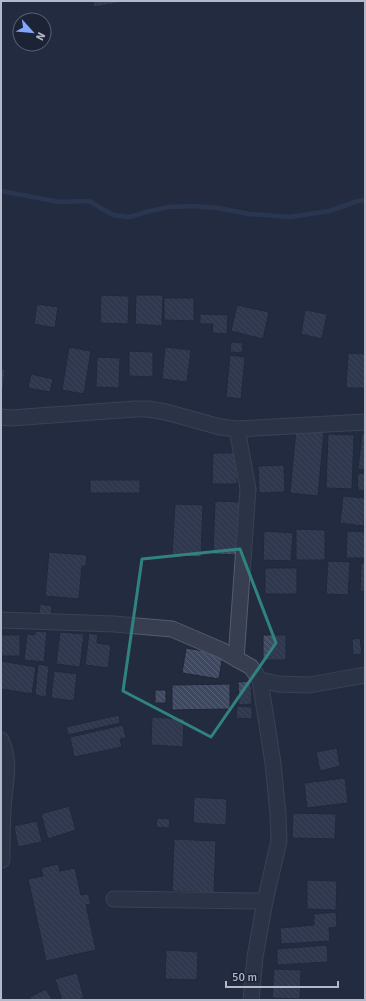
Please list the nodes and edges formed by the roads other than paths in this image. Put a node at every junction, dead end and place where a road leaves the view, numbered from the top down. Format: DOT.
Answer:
graph roads {
  1 [pos="1,417"];
  2 [pos="365,422"];
  3 [pos="237,429"];
  4 [pos="1,620"];
  5 [pos="236,659"];
  6 [pos="365,675"];
  7 [pos="260,680"];
  8 [pos="1,740"];
  9 [pos="2,860"];
  10 [pos="114,899"];
  11 [pos="265,901"];
  12 [pos="251,1000"];
  1 -- 3 [label="street"];
  2 -- 3 [label="street"];
  3 -- 5 [label="street"];
  4 -- 5 [label="street"];
  5 -- 7 [label="street"];
  6 -- 7 [label="street"];
  7 -- 11 [label="street"];
  8 -- 9 [label="street"];
  10 -- 11 [label="street"];
  11 -- 12 [label="street"];
}
